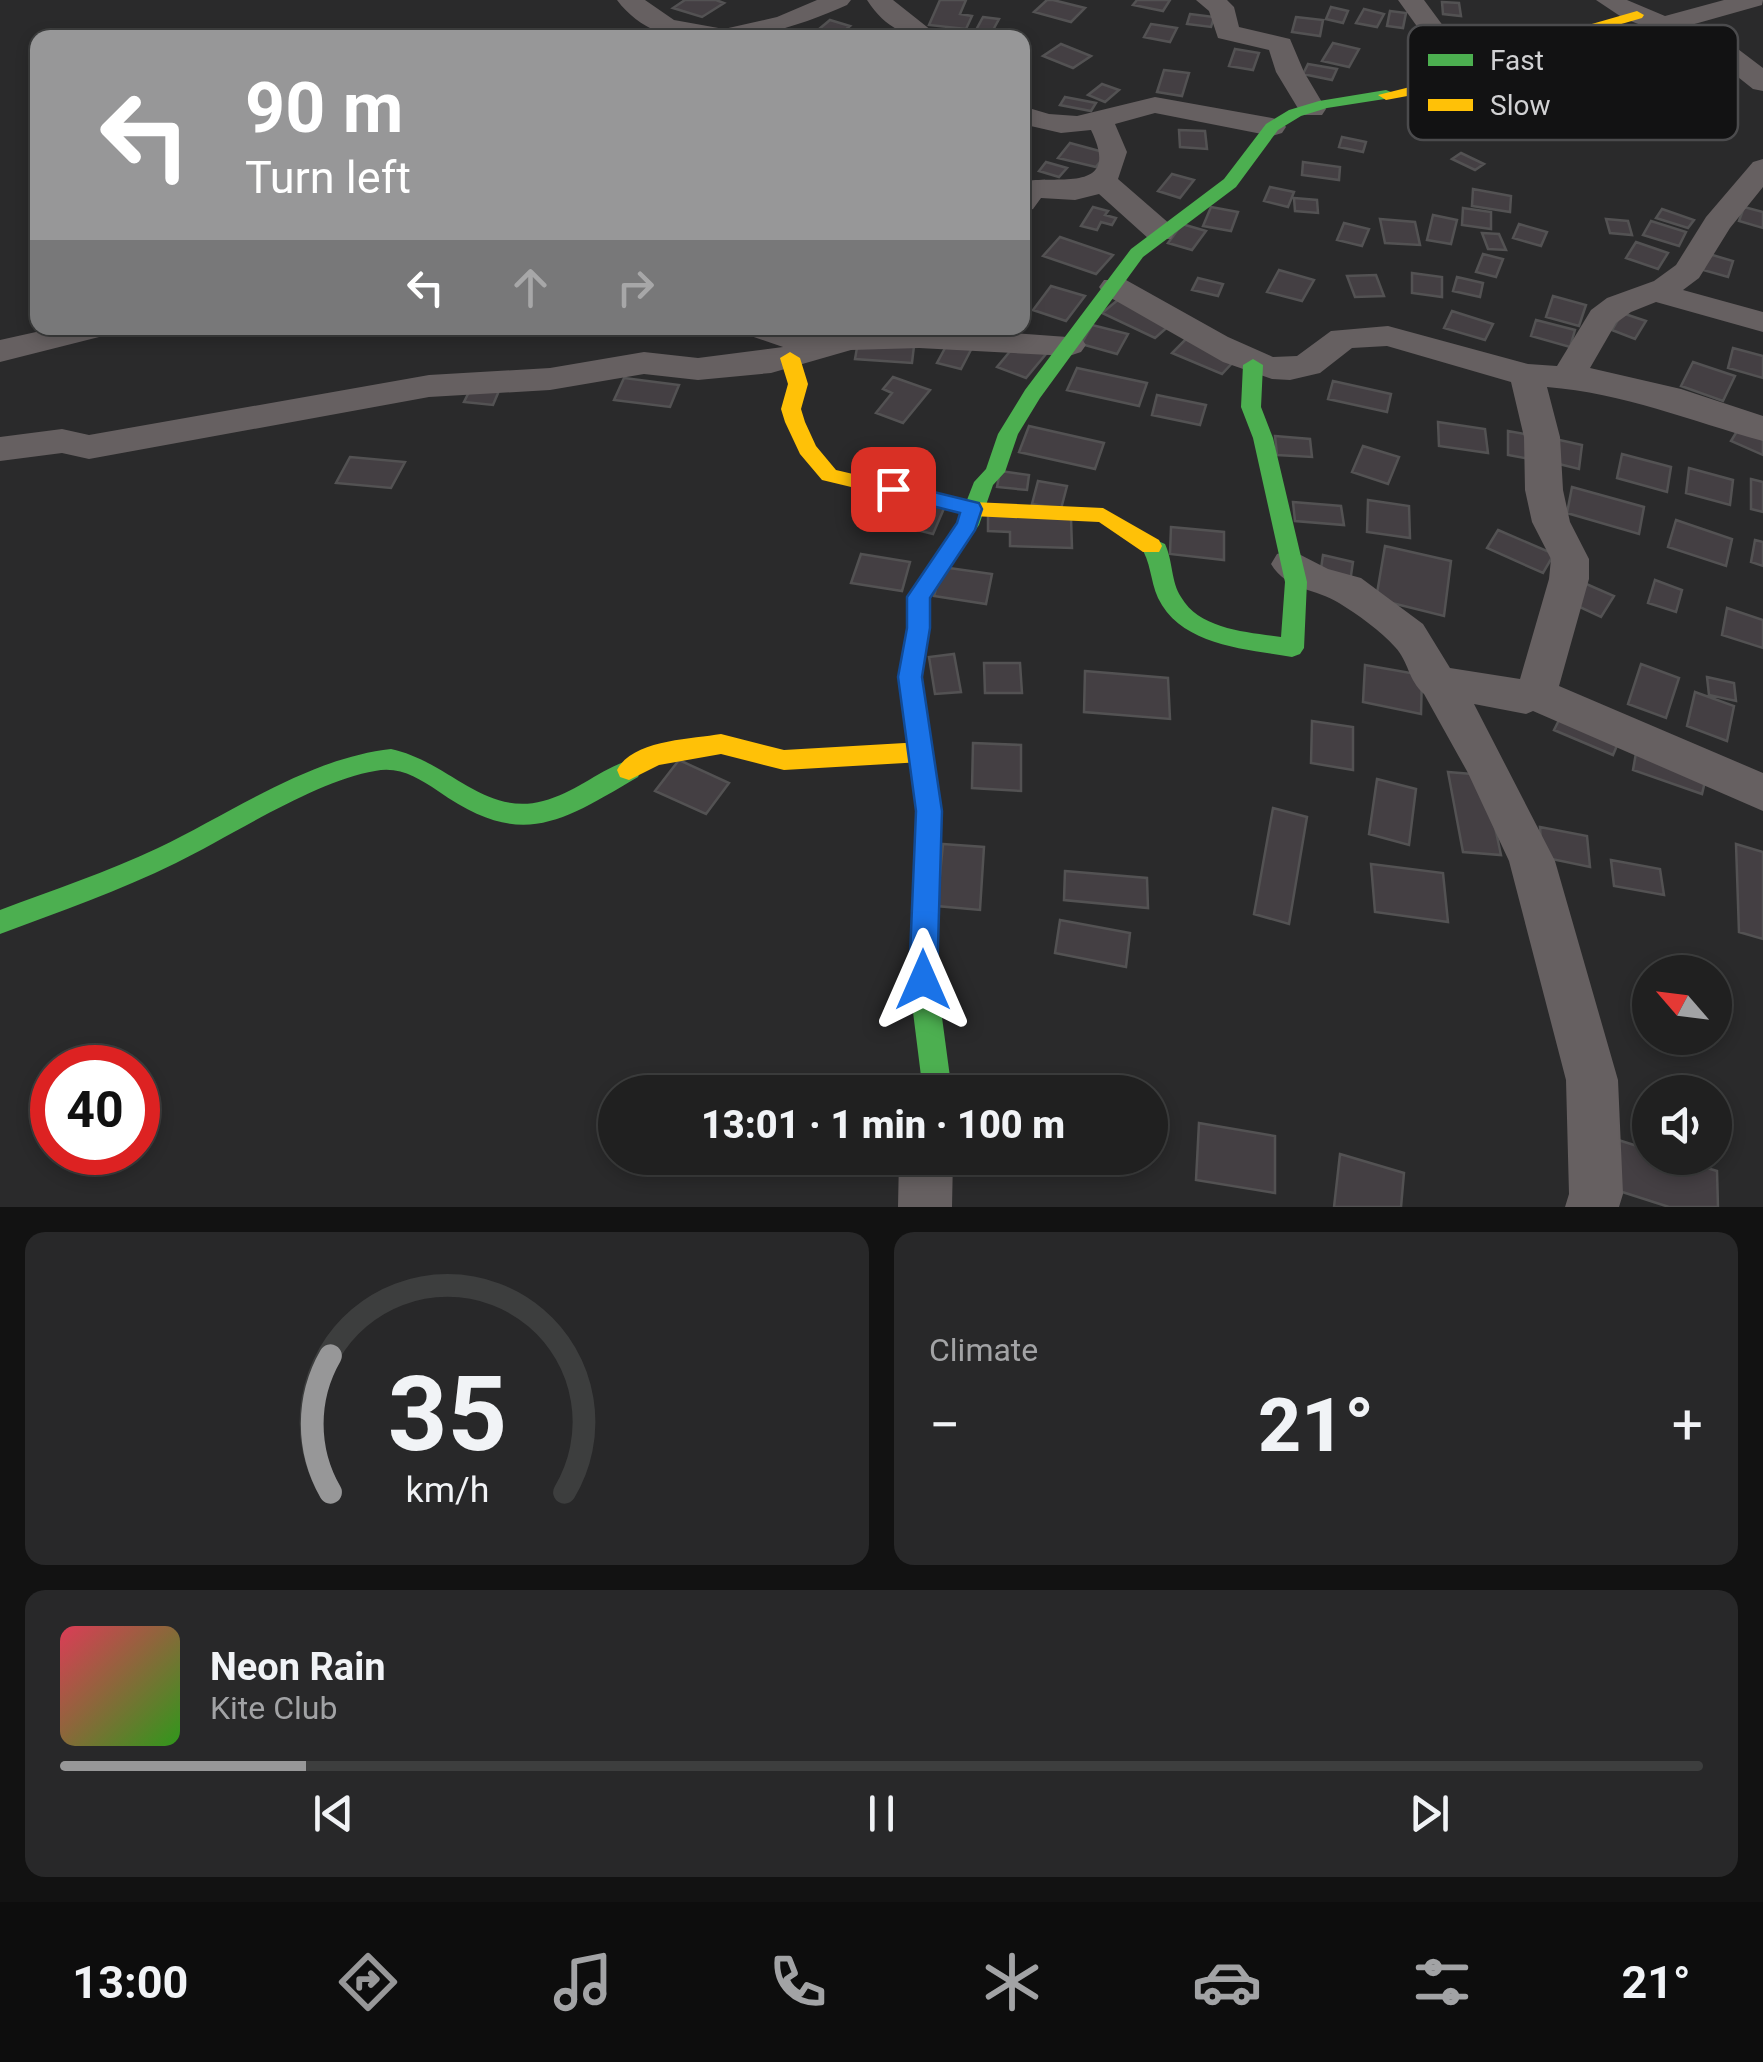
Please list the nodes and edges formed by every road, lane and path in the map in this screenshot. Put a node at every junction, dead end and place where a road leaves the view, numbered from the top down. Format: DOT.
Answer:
graph roads {
  1 [pos="630,0"];
  2 [pos="838,0"];
  3 [pos="880,0"];
  4 [pos="1210,0"];
  5 [pos="1411,0"];
  6 [pos="1609,0"];
  7 [pos="1753,0"];
  8 [pos="1636,15"];
  9 [pos="1429,25"];
  10 [pos="1602,25"];
  11 [pos="1662,25"];
  12 [pos="684,30"];
  13 [pos="755,30"];
  14 [pos="916,30"];
  15 [pos="1738,63"];
  16 [pos="1763,83"];
  17 [pos="1408,92"];
  18 [pos="1312,109"];
  19 [pos="1030,116"];
  20 [pos="1100,122"];
  21 [pos="1272,127"];
  22 [pos="1763,168"];
  23 [pos="1101,180"];
  24 [pos="1030,192"];
  25 [pos="1160,232"];
  26 [pos="1115,288"];
  27 [pos="1655,292"];
  28 [pos="1763,322"];
  29 [pos="67,335"];
  30 [pos="778,335"];
  31 [pos="883,335"];
  32 [pos="955,335"];
  33 [pos="846,341"];
  34 [pos="1069,345"];
  35 [pos="0,351"];
  36 [pos="790,358"];
  37 [pos="1254,365"];
  38 [pos="1527,375"];
  39 [pos="1568,376"];
  40 [pos="1763,429"];
  41 [pos="0,449"];
  42 [pos="972,509"];
  43 [pos="1292,564"];
  44 [pos="1439,682"];
  45 [pos="1534,694"];
  46 [pos="922,752"];
  47 [pos="1763,792"];
  48 [pos="0,922"];
  49 [pos="935,1075"];
  50 [pos="926,1175"];
  51 [pos="925,1207"];
  52 [pos="1592,1207"];
  1 -- 12 [label="street"];
  2 -- 13 [label="street"];
  3 -- 14 [label="street"];
  4 -- 18 [label="street"];
  5 -- 9 [label="street"];
  6 -- 8 [label="street"];
  7 -- 11 [label="street"];
  8 -- 10 [label="street"];
  8 -- 11 [label="street"];
  15 -- 16 [label="street"];
  17 -- 18 [label="street"];
  18 -- 21 [label="street"];
  19 -- 20 [label="street"];
  20 -- 21 [label="street"];
  20 -- 23 [label="street"];
  21 -- 25 [label="street"];
  22 -- 27 [label="street"];
  23 -- 24 [label="street"];
  23 -- 25 [label="street"];
  25 -- 26 [label="street"];
  26 -- 34 [label="street"];
  26 -- 37 [label="street"];
  27 -- 28 [label="street"];
  27 -- 39 [label="street"];
  29 -- 35 [label="street"];
  30 -- 33 [label="street"];
  31 -- 33 [label="street"];
  32 -- 34 [label="street"];
  33 -- 36 [label="street"];
  34 -- 42 [label="street"];
  36 -- 41 [label="street"];
  36 -- 42 [label="street"];
  37 -- 38 [label="street"];
  37 -- 43 [label="street"];
  38 -- 39 [label="street"];
  38 -- 45 [label="street"];
  39 -- 40 [label="street"];
  42 -- 43 [label="street"];
  42 -- 46 [label="street"];
  43 -- 44 [label="street"];
  44 -- 45 [label="street"];
  44 -- 52 [label="street"];
  45 -- 47 [label="street"];
  46 -- 48 [label="street"];
  46 -- 49 [label="street"];
  50 -- 51 [label="street"];
}
